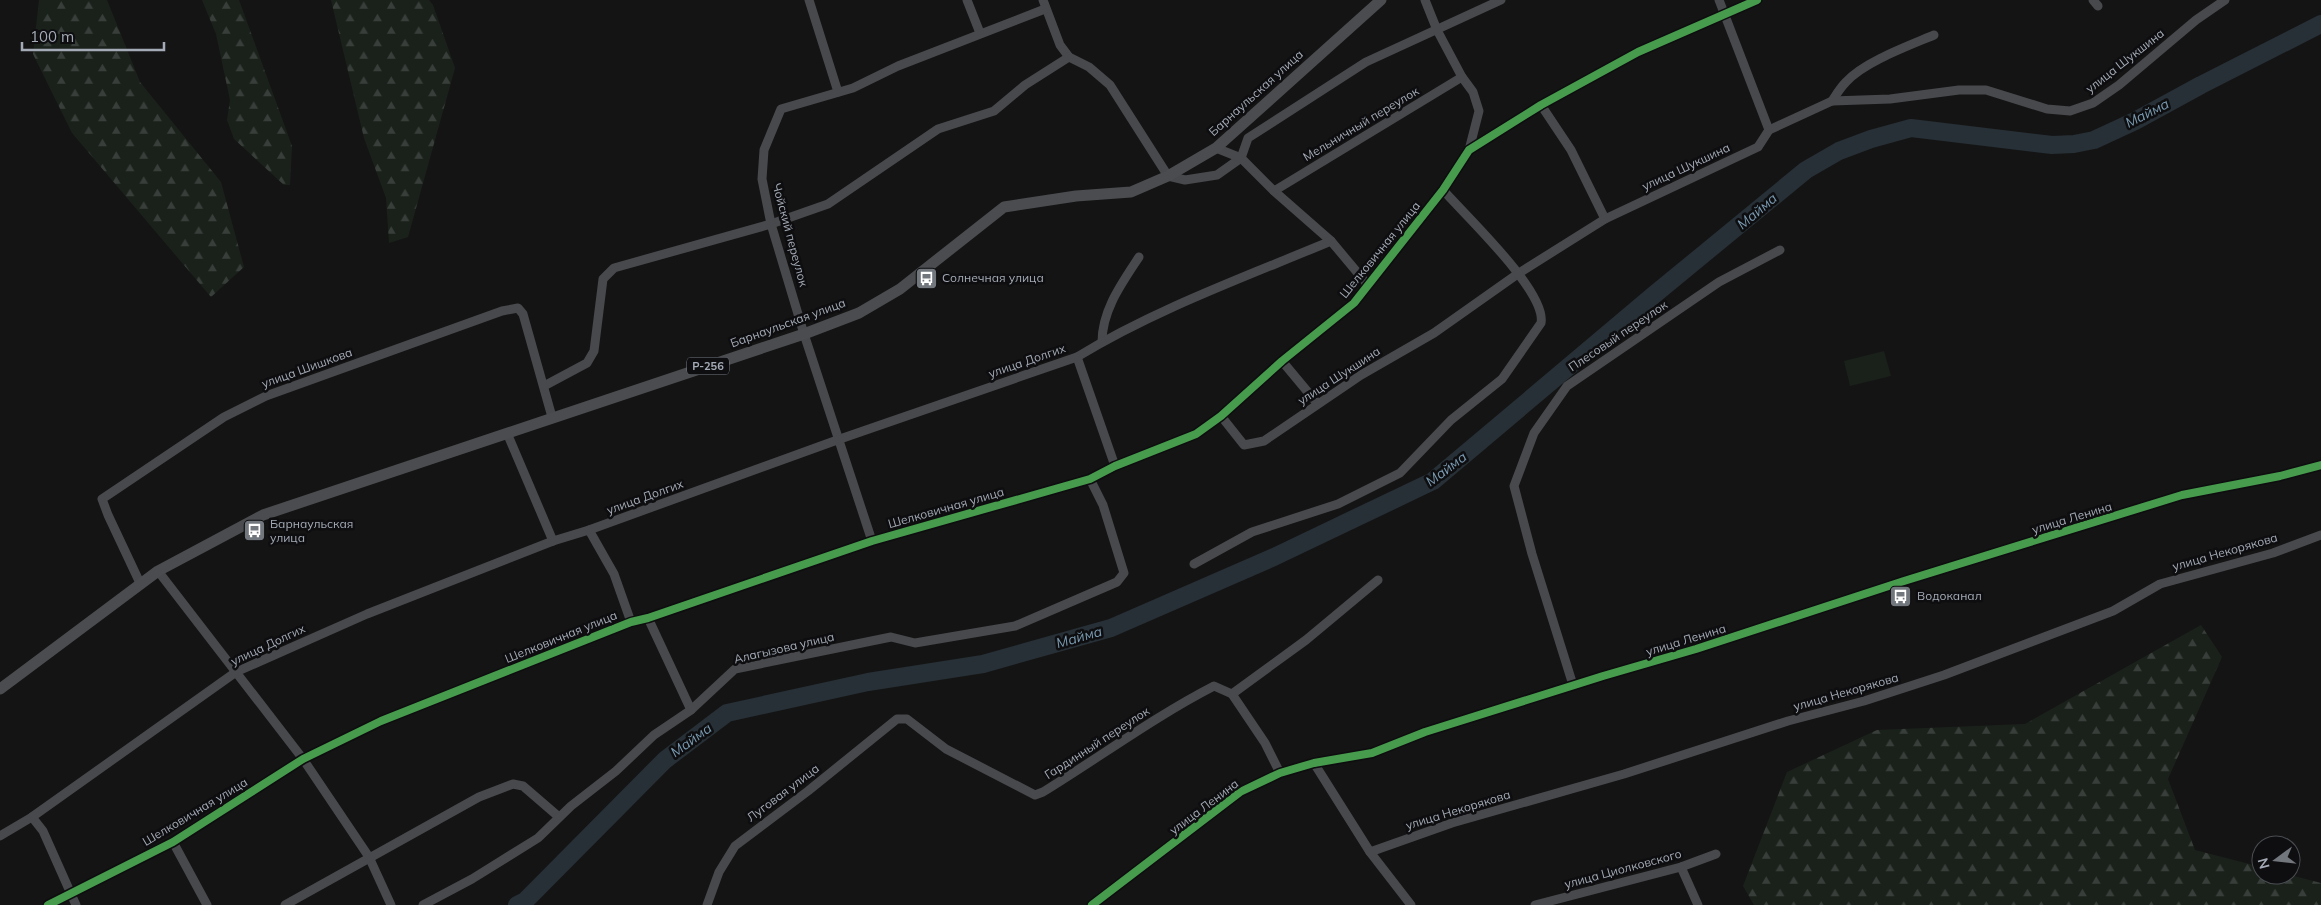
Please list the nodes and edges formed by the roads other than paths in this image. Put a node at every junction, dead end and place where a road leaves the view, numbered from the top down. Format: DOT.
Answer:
graph roads {
  1 [pos="809,0"];
  2 [pos="967,0"];
  3 [pos="1380,0"];
  4 [pos="1425,0"];
  5 [pos="1501,0"];
  6 [pos="1718,0"];
  7 [pos="1757,0"];
  8 [pos="2225,0"];
  9 [pos="1044,4"];
  10 [pos="1724,14"];
  11 [pos="1437,30"];
  12 [pos="980,33"];
  13 [pos="1934,35"];
  14 [pos="1069,57"];
  15 [pos="1462,78"];
  16 [pos="838,92"];
  17 [pos="1832,101"];
  18 [pos="1541,105"];
  19 [pos="1769,130"];
  20 [pos="1216,148"];
  21 [pos="1469,150"];
  22 [pos="1241,158"];
  23 [pos="1168,176"];
  24 [pos="1443,190"];
  25 [pos="1274,191"];
  26 [pos="1605,219"];
  27 [pos="771,224"];
  28 [pos="1330,241"];
  29 [pos="1780,250"];
  30 [pos="1139,257"];
  31 [pos="1519,273"];
  32 [pos="1367,284"];
  33 [pos="804,334"];
  34 [pos="1102,342"];
  35 [pos="1077,357"];
  36 [pos="1282,361"];
  37 [pos="544,386"];
  38 [pos="1317,403"];
  39 [pos="1221,416"];
  40 [pos="552,417"];
  41 [pos="507,433"];
  42 [pos="840,439"];
  43 [pos="2321,465"];
  44 [pos="1115,466"];
  45 [pos="1090,479"];
  46 [pos="589,530"];
  47 [pos="2321,535"];
  48 [pos="554,541"];
  49 [pos="872,541"];
  50 [pos="1194,564"];
  51 [pos="158,571"];
  52 [pos="1378,580"];
  53 [pos="140,583"];
  54 [pos="648,618"];
  55 [pos="631,622"];
  56 [pos="236,672"];
  57 [pos="1573,685"];
  58 [pos="0,689"];
  59 [pos="1232,694"];
  60 [pos="691,710"];
  61 [pos="897,719"];
  62 [pos="303,759"];
  63 [pos="1314,763"];
  64 [pos="1280,773"];
  65 [pos="32,816"];
  66 [pos="559,817"];
  67 [pos="0,836"];
  68 [pos="173,842"];
  69 [pos="1370,852"];
  70 [pos="1716,854"];
  71 [pos="369,857"];
  72 [pos="1680,867"];
  73 [pos="71,893"];
  74 [pos="48,905"];
  75 [pos="76,905"];
  76 [pos="207,905"];
  77 [pos="285,905"];
  78 [pos="391,905"];
  79 [pos="423,905"];
  80 [pos="707,905"];
  81 [pos="1092,905"];
  82 [pos="1411,905"];
  83 [pos="1535,905"];
  84 [pos="1698,905"];
  1 -- 16 [label="street"];
  2 -- 12 [label="street"];
  3 -- 20 [label="main road, Барнаульская улица / Р-256"];
  4 -- 11 [label="street"];
  5 -- 11 [label="street"];
  6 -- 10 [label="street"];
  7 -- 10 [label="street, Шелковичная улица"];
  8 -- 17 [label="street, улица Шукшина"];
  9 -- 12 [label="street, Чойский переулок"];
  9 -- 14 [label="street"];
  10 -- 18 [label="street, Шелковичная улица"];
  10 -- 19 [label="street"];
  11 -- 15 [label="street"];
  11 -- 22 [label="street"];
  12 -- 16 [label="street, Чойский переулок"];
  13 -- 17 [label="street"];
  14 -- 23 [label="street"];
  14 -- 27 [label="street"];
  15 -- 21 [label="street"];
  15 -- 25 [label="street, Мельничный переулок"];
  16 -- 27 [label="street, Чойский переулок"];
  17 -- 19 [label="street, улица Шукшина"];
  18 -- 21 [label="street, Шелковичная улица"];
  18 -- 26 [label="street"];
  19 -- 26 [label="street, улица Шукшина"];
  20 -- 22 [label="street"];
  20 -- 23 [label="main road, Барнаульская улица / Р-256"];
  21 -- 24 [label="street, Шелковичная улица"];
  22 -- 23 [label="street"];
  22 -- 25 [label="street"];
  23 -- 33 [label="main road, Барнаульская улица / Р-256"];
  24 -- 31 [label="street"];
  24 -- 32 [label="street, Шелковичная улица"];
  25 -- 28 [label="street"];
  26 -- 31 [label="street, улица Шукшина"];
  27 -- 33 [label="street, Чойский переулок"];
  27 -- 37 [label="street"];
  28 -- 32 [label="street"];
  28 -- 34 [label="street, улица Долгих"];
  29 -- 57 [label="street, Плесовый переулок"];
  30 -- 34 [label="street"];
  31 -- 38 [label="street, улица Шукшина"];
  31 -- 50 [label="street"];
  32 -- 36 [label="street, Шелковичная улица"];
  33 -- 40 [label="main road, Барнаульская улица / Р-256"];
  33 -- 42 [label="street, Чойский переулок"];
  34 -- 35 [label="street, улица Долгих"];
  35 -- 42 [label="street, улица Долгих"];
  35 -- 44 [label="street"];
  36 -- 38 [label="street"];
  36 -- 39 [label="street, Шелковичная улица"];
  37 -- 40 [label="street, улица Шишкова"];
  37 -- 53 [label="street, улица Шишкова"];
  38 -- 39 [label="street, улица Шукшина"];
  39 -- 44 [label="street, Шелковичная улица"];
  40 -- 41 [label="main road, Барнаульская улица / Р-256"];
  41 -- 48 [label="street"];
  41 -- 51 [label="main road, Барнаульская улица / Р-256"];
  42 -- 46 [label="street, улица Долгих"];
  42 -- 49 [label="street, Чойский переулок"];
  43 -- 57 [label="street, улица Ленина"];
  44 -- 45 [label="street, Шелковичная улица"];
  45 -- 49 [label="street, Шелковичная улица"];
  45 -- 60 [label="street, Алагызова улица"];
  46 -- 48 [label="street, улица Долгих"];
  46 -- 55 [label="street"];
  47 -- 69 [label="street, улица Некорякова"];
  48 -- 56 [label="street, улица Долгих"];
  49 -- 54 [label="street, Шелковичная улица"];
  51 -- 53 [label="main road, Барнаульская улица / Р-256"];
  51 -- 56 [label="street"];
  52 -- 59 [label="street"];
  53 -- 58 [label="main road, Барнаульская улица / Р-256"];
  54 -- 55 [label="street, Шелковичная улица"];
  54 -- 60 [label="street"];
  55 -- 62 [label="street, Шелковичная улица"];
  56 -- 62 [label="street"];
  56 -- 65 [label="street, улица Долгих"];
  57 -- 63 [label="street, улица Ленина"];
  59 -- 61 [label="street, Гардинный переулок"];
  59 -- 64 [label="street"];
  60 -- 66 [label="street, Алагызова улица"];
  61 -- 80 [label="street, Луговая улица"];
  62 -- 68 [label="street, Шелковичная улица"];
  62 -- 71 [label="street"];
  63 -- 64 [label="street, улица Ленина"];
  63 -- 69 [label="street"];
  64 -- 81 [label="street, улица Ленина"];
  65 -- 67 [label="street, улица Долгих"];
  65 -- 73 [label="street"];
  66 -- 71 [label="street"];
  66 -- 79 [label="street, Алагызова улица"];
  68 -- 73 [label="street, Шелковичная улица"];
  68 -- 76 [label="street"];
  69 -- 82 [label="street"];
  70 -- 72 [label="street, улица Циолковского"];
  71 -- 77 [label="street"];
  71 -- 78 [label="street"];
  72 -- 83 [label="street, улица Циолковского"];
  72 -- 84 [label="street"];
  73 -- 74 [label="street, Шелковичная улица"];
  73 -- 75 [label="street"];
}
